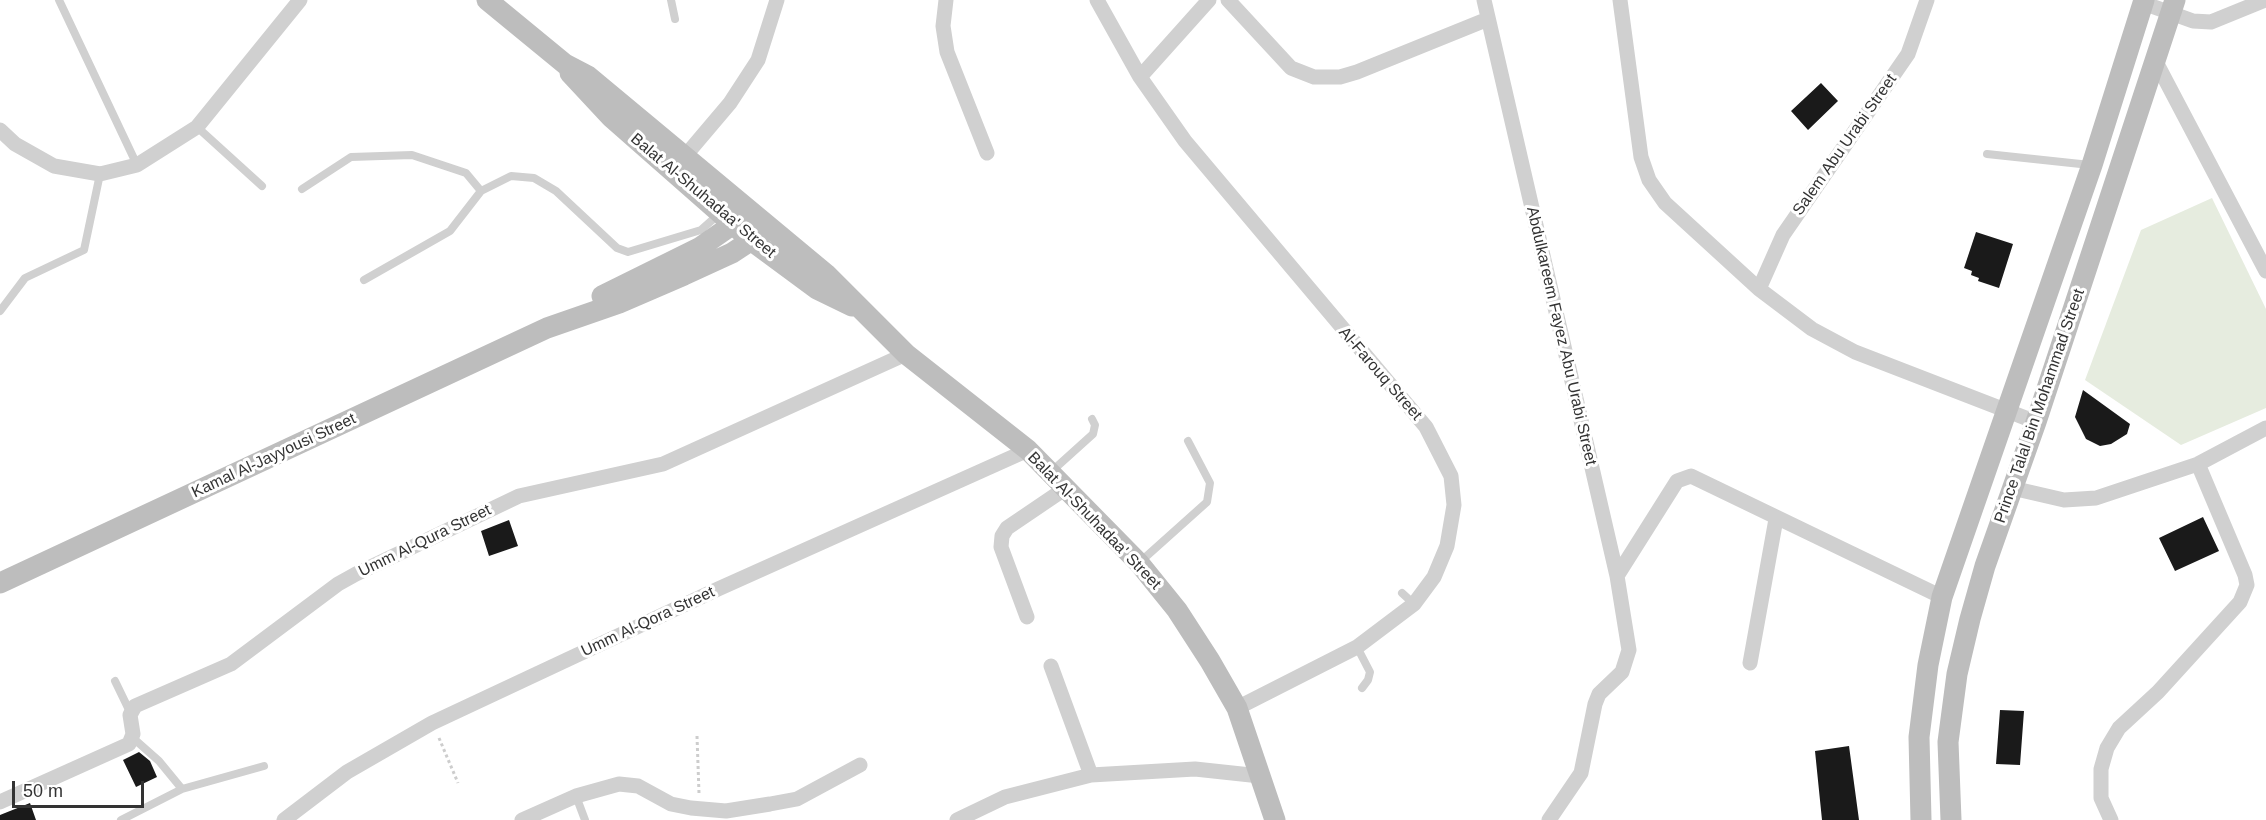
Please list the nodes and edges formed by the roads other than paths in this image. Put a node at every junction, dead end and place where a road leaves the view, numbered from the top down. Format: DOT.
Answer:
graph roads {
  1 [pos="59,0"];
  2 [pos="300,0"];
  3 [pos="487,0"];
  4 [pos="671,0"];
  5 [pos="777,0"];
  6 [pos="946,0"];
  7 [pos="1097,0"];
  8 [pos="1209,0"];
  9 [pos="1228,0"];
  10 [pos="1484,0"];
  11 [pos="1620,0"];
  12 [pos="1927,0"];
  13 [pos="2265,0"];
  14 [pos="2144,2"];
  15 [pos="2173,7"];
  16 [pos="675,19"];
  17 [pos="1488,19"];
  18 [pos="2156,62"];
  19 [pos="1140,77"];
  20 [pos="197,127"];
  21 [pos="0,130"];
  22 [pos="987,153"];
  23 [pos="1987,154"];
  24 [pos="679,163"];
  25 [pos="137,165"];
  26 [pos="2092,165"];
  27 [pos="100,174"];
  28 [pos="262,186"];
  29 [pos="302,189"];
  30 [pos="481,191"];
  31 [pos="750,211"];
  32 [pos="727,219"];
  33 [pos="770,228"];
  34 [pos="752,241"];
  35 [pos="2266,271"];
  36 [pos="364,280"];
  37 [pos="1759,289"];
  38 [pos="858,308"];
  39 [pos="0,311"];
  40 [pos="547,328"];
  41 [pos="906,354"];
  42 [pos="2006,412"];
  43 [pos="1092,419"];
  44 [pos="2037,422"];
  45 [pos="2266,428"];
  46 [pos="1188,441"];
  47 [pos="1028,450"];
  48 [pos="2198,464"];
  49 [pos="1051,472"];
  50 [pos="1066,488"];
  51 [pos="2012,488"];
  52 [pos="1776,519"];
  53 [pos="1139,563"];
  54 [pos="1617,576"];
  55 [pos="0,583"];
  56 [pos="1402,593"];
  57 [pos="1942,597"];
  58 [pos="1414,604"];
  59 [pos="1028,617"];
  60 [pos="1357,647"];
  61 [pos="1750,663"];
  62 [pos="1051,666"];
  63 [pos="115,681"];
  64 [pos="1362,688"];
  65 [pos="1237,708"];
  66 [pos="130,712"];
  67 [pos="133,738"];
  68 [pos="860,765"];
  69 [pos="264,766"];
  70 [pos="1090,775"];
  71 [pos="1260,776"];
  72 [pos="182,789"];
  73 [pos="576,796"];
  74 [pos="0,802"];
  75 [pos="121,820"];
  76 [pos="284,820"];
  77 [pos="522,820"];
  78 [pos="585,820"];
  79 [pos="957,820"];
  80 [pos="1275,820"];
  81 [pos="1549,820"];
  82 [pos="1922,820"];
  83 [pos="1951,820"];
  84 [pos="2111,820"];
  1 -- 25 [label="lane"];
  2 -- 20 [label="street"];
  3 -- 24 [label="street, Balat Al-Shuhadaa' Street"];
  4 -- 16 [label="lane"];
  5 -- 24 [label="street"];
  6 -- 22 [label="street"];
  7 -- 19 [label="street, Al-Farouq Street"];
  8 -- 19 [label="street"];
  9 -- 17 [label="street"];
  10 -- 17 [label="street, Abdulkareem Fayez Abu Urabi Street"];
  11 -- 37 [label="street"];
  12 -- 37 [label="street, Salem Abu Urabi Street"];
  13 -- 15 [label="street"];
  14 -- 15 [label="street"];
  14 -- 26 [label="street, Prince Talal Bin Mohammad Street"];
  15 -- 18 [label="street, Prince Talal Bin Mohammad Street"];
  17 -- 54 [label="street, Abdulkareem Fayez Abu Urabi Street"];
  18 -- 35 [label="street"];
  18 -- 44 [label="street, Prince Talal Bin Mohammad Street"];
  19 -- 58 [label="street, Al-Farouq Street"];
  20 -- 25 [label="street"];
  20 -- 28 [label="lane"];
  21 -- 27 [label="street"];
  23 -- 26 [label="lane"];
  24 -- 31 [label="street, Balat Al-Shuhadaa' Street"];
  24 -- 32 [label="street, Balat Al-Shuhadaa' Street"];
  25 -- 27 [label="street"];
  26 -- 42 [label="street, Prince Talal Bin Mohammad Street"];
  27 -- 39 [label="lane"];
  29 -- 30 [label="lane"];
  30 -- 32 [label="lane"];
  30 -- 36 [label="lane"];
  31 -- 32 [label="street, Kamal Al-Jayyousi Street"];
  31 -- 33 [label="street, Balat Al-Shuhadaa' Street"];
  32 -- 34 [label="street, Balat Al-Shuhadaa' Street"];
  32 -- 40 [label="street, Kamal Al-Jayyousi Street"];
  33 -- 34 [label="street, Kamal Al-Jayyousi Street"];
  33 -- 38 [label="street, Balat Al-Shuhadaa' Street"];
  34 -- 38 [label="street, Balat Al-Shuhadaa' Street"];
  34 -- 40 [label="street, Kamal Al-Jayyousi Street"];
  37 -- 42 [label="street"];
  38 -- 41 [label="street, Balat Al-Shuhadaa' Street"];
  40 -- 55 [label="street, Kamal Al-Jayyousi Street"];
  41 -- 47 [label="street, Balat Al-Shuhadaa' Street"];
  41 -- 66 [label="street, Umm Al-Qura Street"];
  42 -- 44 [label="street"];
  42 -- 57 [label="street, Prince Talal Bin Mohammad Street"];
  43 -- 49 [label="lane"];
  44 -- 51 [label="street, Prince Talal Bin Mohammad Street"];
  45 -- 48 [label="street"];
  46 -- 53 [label="lane"];
  47 -- 49 [label="street, Balat Al-Shuhadaa' Street"];
  47 -- 76 [label="street, Umm Al-Qora Street"];
  48 -- 51 [label="street"];
  48 -- 84 [label="street"];
  49 -- 50 [label="street, Balat Al-Shuhadaa' Street"];
  50 -- 53 [label="street, Balat Al-Shuhadaa' Street"];
  50 -- 59 [label="street"];
  51 -- 83 [label="street, Prince Talal Bin Mohammad Street"];
  52 -- 54 [label="street"];
  52 -- 57 [label="street"];
  52 -- 61 [label="street"];
  53 -- 65 [label="street, Balat Al-Shuhadaa' Street"];
  54 -- 81 [label="street, Abdulkareem Fayez Abu Urabi Street"];
  56 -- 58 [label="lane"];
  57 -- 82 [label="street, Prince Talal Bin Mohammad Street"];
  58 -- 60 [label="street, Al-Farouq Street"];
  60 -- 64 [label="lane"];
  60 -- 65 [label="street, Al-Farouq Street"];
  62 -- 70 [label="street"];
  63 -- 66 [label="lane"];
  65 -- 71 [label="street, Balat Al-Shuhadaa' Street"];
  66 -- 67 [label="street"];
  67 -- 72 [label="lane"];
  67 -- 74 [label="street"];
  68 -- 73 [label="street"];
  69 -- 72 [label="lane"];
  70 -- 71 [label="street"];
  70 -- 79 [label="street"];
  71 -- 80 [label="street, Balat Al-Shuhadaa' Street"];
  72 -- 75 [label="lane"];
  73 -- 77 [label="street"];
  73 -- 78 [label="lane"];
}
